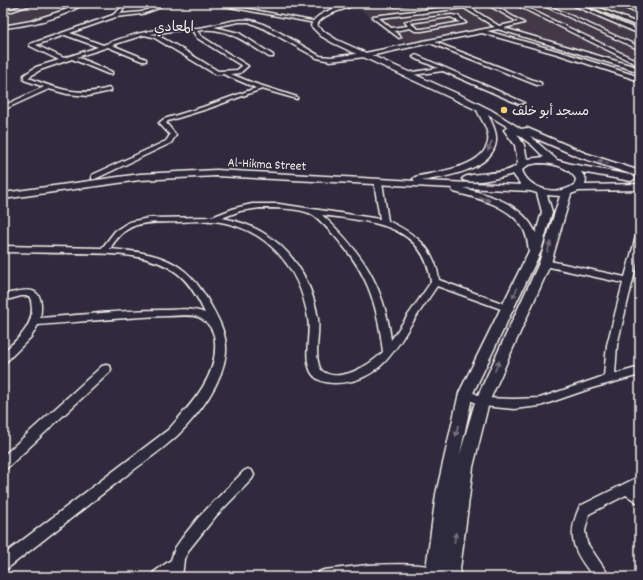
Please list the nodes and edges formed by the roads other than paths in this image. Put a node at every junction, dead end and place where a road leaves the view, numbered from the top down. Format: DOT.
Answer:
graph roads {
  1 [pos="34,3"];
  2 [pos="51,3"];
  3 [pos="82,3"];
  4 [pos="126,3"];
  5 [pos="158,3"];
  6 [pos="210,3"];
  7 [pos="330,3"];
  8 [pos="355,3"];
  9 [pos="412,3"];
  10 [pos="487,3"];
  11 [pos="514,3"];
  12 [pos="540,3"];
  13 [pos="570,3"];
  14 [pos="585,3"];
  15 [pos="616,3"];
  16 [pos="395,4"];
  17 [pos="464,6"];
  18 [pos="345,7"];
  19 [pos="70,8"];
  20 [pos="3,12"];
  21 [pos="420,12"];
  22 [pos="640,13"];
  23 [pos="390,15"];
  24 [pos="567,15"];
  25 [pos="115,16"];
  26 [pos="481,17"];
  27 [pos="474,18"];
  28 [pos="430,19"];
  29 [pos="467,19"];
  30 [pos="460,20"];
  31 [pos="546,20"];
  32 [pos="315,22"];
  33 [pos="640,26"];
  34 [pos="412,27"];
  35 [pos="441,27"];
  36 [pos="3,28"];
  37 [pos="207,28"];
  38 [pos="499,28"];
  39 [pos="194,30"];
  40 [pos="390,30"];
  41 [pos="478,32"];
  42 [pos="64,33"];
  43 [pos="640,33"];
  44 [pos="146,34"];
  45 [pos="455,36"];
  46 [pos="399,37"];
  47 [pos="428,42"];
  48 [pos="106,46"];
  49 [pos="640,49"];
  50 [pos="365,55"];
  51 [pos="271,56"];
  52 [pos="72,57"];
  53 [pos="416,57"];
  54 [pos="64,60"];
  55 [pos="144,60"];
  56 [pos="639,63"];
  57 [pos="622,64"];
  58 [pos="444,69"];
  59 [pos="640,70"];
  60 [pos="110,73"];
  61 [pos="225,73"];
  62 [pos="407,75"];
  63 [pos="640,79"];
  64 [pos="539,84"];
  65 [pos="49,87"];
  66 [pos="263,87"];
  67 [pos="109,90"];
  68 [pos="295,98"];
  69 [pos="521,103"];
  70 [pos="3,108"];
  71 [pos="478,108"];
  72 [pos="497,118"];
  73 [pos="554,162"];
  74 [pos="520,167"];
  75 [pos="569,167"];
  76 [pos="640,174"];
  77 [pos="95,177"];
  78 [pos="417,179"];
  79 [pos="640,180"];
  80 [pos="378,182"];
  81 [pos="434,185"];
  82 [pos="640,187"];
  83 [pos="578,188"];
  84 [pos="3,190"];
  85 [pos="536,190"];
  86 [pos="566,193"];
  87 [pos="3,196"];
  88 [pos="314,212"];
  89 [pos="213,219"];
  90 [pos="384,222"];
  91 [pos="640,235"];
  92 [pos="3,249"];
  93 [pos="105,251"];
  94 [pos="535,251"];
  95 [pos="545,263"];
  96 [pos="628,281"];
  97 [pos="435,282"];
  98 [pos="3,298"];
  99 [pos="507,308"];
  100 [pos="35,322"];
  101 [pos="219,331"];
  102 [pos="388,353"];
  103 [pos="3,358"];
  104 [pos="106,369"];
  105 [pos="640,371"];
  106 [pos="609,379"];
  107 [pos="466,393"];
  108 [pos="482,402"];
  109 [pos="3,464"];
  110 [pos="248,475"];
  111 [pos="640,482"];
  112 [pos="627,488"];
  113 [pos="640,498"];
  114 [pos="3,563"];
  115 [pos="176,570"];
  116 [pos="438,576"];
  117 [pos="159,577"];
  118 [pos="324,577"];
  119 [pos="450,577"];
  120 [pos="604,577"];
  1 -- 20 [label="street"];
  2 -- 19 [label="street"];
  3 -- 19 [label="street"];
  4 -- 25 [label="street"];
  5 -- 25 [label="street"];
  6 -- 32 [label="street"];
  7 -- 18 [label="street"];
  8 -- 18 [label="street"];
  9 -- 16 [label="street"];
  10 -- 17 [label="street"];
  10 -- 38 [label="street"];
  11 -- 31 [label="street"];
  12 -- 24 [label="street"];
  13 -- 43 [label="street"];
  14 -- 33 [label="street"];
  15 -- 22 [label="street"];
  16 -- 23 [label="street"];
  17 -- 21 [label="street"];
  17 -- 26 [label="street"];
  18 -- 32 [label="street"];
  19 -- 36 [label="street"];
  21 -- 23 [label="street"];
  21 -- 28 [label="street"];
  23 -- 40 [label="street"];
  24 -- 31 [label="street"];
  24 -- 49 [label="street"];
  25 -- 42 [label="street"];
  26 -- 27 [label="street"];
  26 -- 38 [label="street"];
  28 -- 30 [label="street"];
  28 -- 34 [label="street"];
  29 -- 30 [label="street"];
  30 -- 35 [label="street"];
  31 -- 56 [label="street"];
  32 -- 50 [label="street"];
  34 -- 35 [label="street"];
  34 -- 40 [label="street"];
  35 -- 45 [label="street"];
  37 -- 39 [label="street"];
  37 -- 50 [label="street"];
  37 -- 51 [label="street"];
  38 -- 41 [label="street"];
  38 -- 57 [label="street"];
  39 -- 44 [label="street"];
  39 -- 61 [label="street"];
  40 -- 46 [label="street"];
  41 -- 45 [label="street"];
  41 -- 63 [label="street"];
  42 -- 48 [label="street"];
  42 -- 54 [label="street"];
  44 -- 48 [label="street"];
  44 -- 61 [label="street"];
  45 -- 47 [label="street"];
  47 -- 50 [label="street"];
  47 -- 64 [label="street"];
  48 -- 52 [label="street"];
  48 -- 55 [label="street"];
  50 -- 62 [label="street"];
  52 -- 54 [label="street"];
  52 -- 60 [label="street"];
  53 -- 58 [label="street"];
  54 -- 65 [label="street"];
  56 -- 57 [label="street"];
  57 -- 59 [label="street"];
  58 -- 62 [label="street"];
  58 -- 69 [label="street"];
  61 -- 66 [label="street"];
  62 -- 71 [label="street"];
  65 -- 67 [label="street"];
  65 -- 70 [label="street"];
  66 -- 68 [label="street"];
  66 -- 77 [label="street"];
  71 -- 72 [label="street"];
  71 -- 74 [label="street"];
  71 -- 78 [label="street, one-way"];
  72 -- 73 [label="street"];
  76 -- 72 [label="street, one-way"];
  73 -- 74 [label="street, Al-Hikma Street"];
  73 -- 75 [label="street"];
  74 -- 78 [label="street, Al-Hikma Street"];
  74 -- 85 [label="street"];
  75 -- 79 [label="street"];
  75 -- 83 [label="street"];
  77 -- 78 [label="street, Al-Hikma Street"];
  77 -- 84 [label="street, Al-Hikma Street"];
  80 -- 81 [label="street, Al-Hikma Street"];
  80 -- 87 [label="street, Al-Hikma Street"];
  80 -- 90 [label="street"];
  81 -- 85 [label="street, Al-Hikma Street"];
  81 -- 94 [label="street, one-way"];
  82 -- 83 [label="street"];
  83 -- 86 [label="street"];
  85 -- 86 [label="street, Al-Hikma Street"];
  85 -- 94 [label="street"];
  95 -- 86 [label="street, one-way"];
  88 -- 89 [label="street"];
  88 -- 90 [label="street"];
  88 -- 102 [label="street"];
  89 -- 93 [label="street"];
  89 -- 102 [label="street"];
  90 -- 97 [label="street"];
  91 -- 96 [label="street"];
  92 -- 93 [label="street"];
  93 -- 101 [label="street"];
  94 -- 99 [label="street, one-way"];
  95 -- 96 [label="street"];
  108 -- 95 [label="street, one-way"];
  96 -- 106 [label="street"];
  97 -- 99 [label="street"];
  97 -- 102 [label="street"];
  98 -- 100 [label="street"];
  99 -- 107 [label="street"];
  100 -- 101 [label="street"];
  100 -- 103 [label="street"];
  101 -- 114 [label="street"];
  104 -- 109 [label="street"];
  105 -- 106 [label="street"];
  106 -- 108 [label="street"];
  107 -- 108 [label="street"];
  107 -- 116 [label="street, one-way"];
  119 -- 108 [label="street, one-way"];
  110 -- 115 [label="street"];
  111 -- 112 [label="street"];
  112 -- 113 [label="street"];
  112 -- 120 [label="street"];
  115 -- 117 [label="street"];
  116 -- 118 [label="street"];
}
